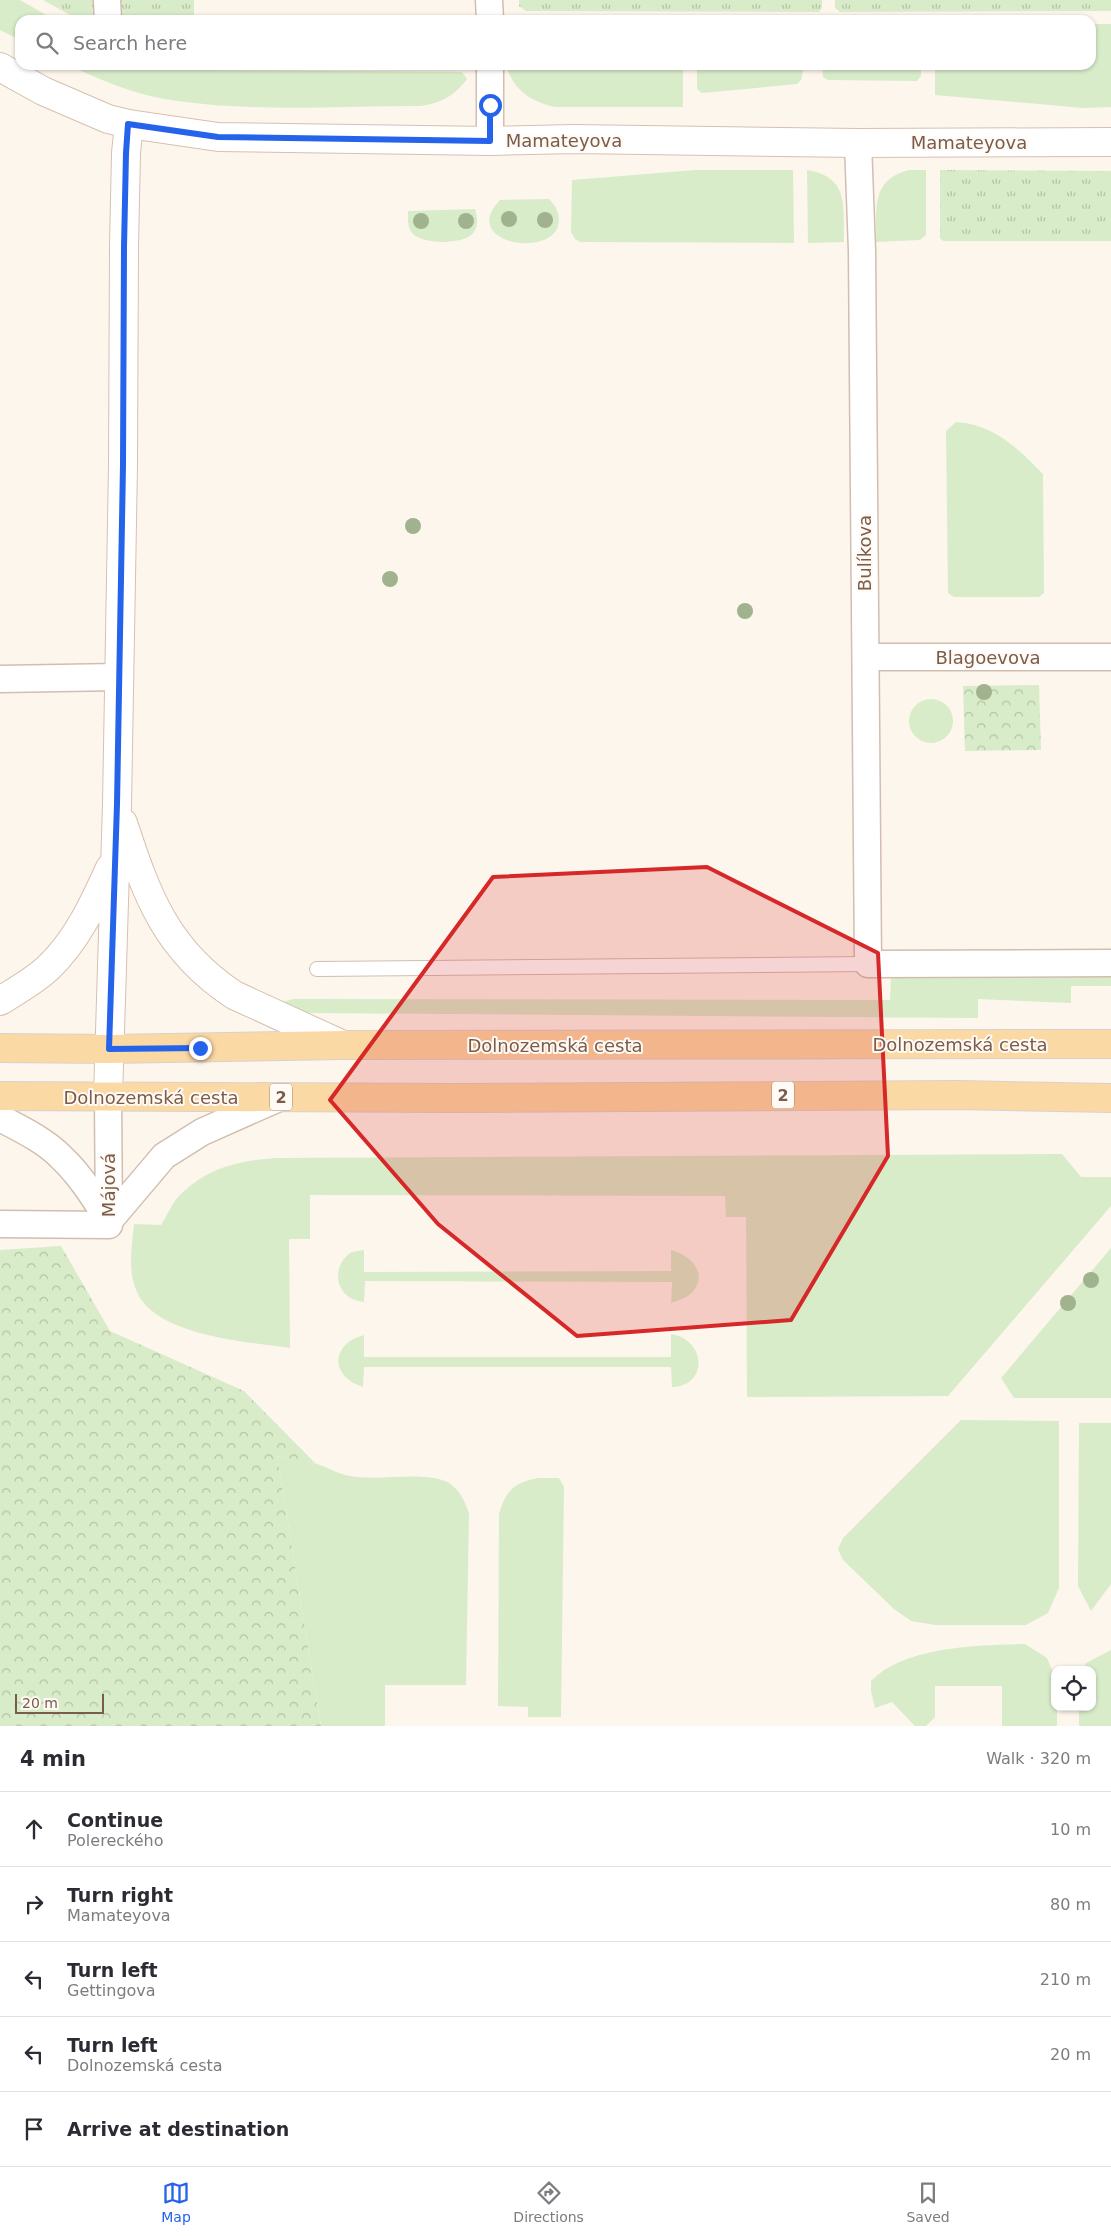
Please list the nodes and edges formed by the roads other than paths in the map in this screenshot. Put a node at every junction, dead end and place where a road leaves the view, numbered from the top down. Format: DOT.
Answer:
graph roads {
  1 [pos="107,0"];
  2 [pos="490,0"];
  3 [pos="108,15"];
  4 [pos="490,15"];
  5 [pos="0,67"];
  6 [pos="490,70"];
  7 [pos="128,124"];
  8 [pos="490,141"];
  9 [pos="1111,142"];
  10 [pos="858,143"];
  11 [pos="866,657"];
  12 [pos="1111,657"];
  13 [pos="119,677"];
  14 [pos="0,679"];
  15 [pos="117,804"];
  16 [pos="115,857"];
  17 [pos="1111,963"];
  18 [pos="868,964"];
  19 [pos="317,968"];
  20 [pos="0,1001"];
  21 [pos="1111,1044"];
  22 [pos="343,1045"];
  23 [pos="0,1048"];
  24 [pos="109,1049"];
  25 [pos="0,1096"];
  26 [pos="108,1097"];
  27 [pos="280,1097"];
  28 [pos="1111,1098"];
  29 [pos="0,1118"];
  30 [pos="109,1220"];
  31 [pos="0,1224"];
  1 -- 3 [label="street"];
  2 -- 4 [label="street"];
  5 -- 7 [label="street, Mamateyova"];
  6 -- 8 [label="street"];
  7 -- 8 [label="street, Mamateyova"];
  7 -- 13 [label="street"];
  8 -- 10 [label="street, Mamateyova"];
  9 -- 10 [label="street, Mamateyova"];
  10 -- 11 [label="street, Bulíkova"];
  11 -- 12 [label="street, Blagoevova"];
  11 -- 18 [label="street, Bulíkova"];
  13 -- 14 [label="street"];
  13 -- 15 [label="street"];
  15 -- 16 [label="street"];
  15 -- 22 [label="street"];
  16 -- 20 [label="street"];
  16 -- 24 [label="street"];
  17 -- 18 [label="street"];
  18 -- 19 [label="lane"];
  21 -- 22 [label="main road, Dolnozemská cesta"];
  22 -- 24 [label="main road, Dolnozemská cesta"];
  23 -- 24 [label="main road, Dolnozemská cesta"];
  24 -- 26 [label="street"];
  25 -- 26 [label="main road, Dolnozemská cesta / 2"];
  26 -- 27 [label="main road, Dolnozemská cesta / 2"];
  26 -- 30 [label="street, Májová"];
  27 -- 28 [label="main road, Dolnozemská cesta / 2"];
  27 -- 30 [label="street"];
  29 -- 30 [label="street"];
  30 -- 31 [label="street, Májová"];
}
